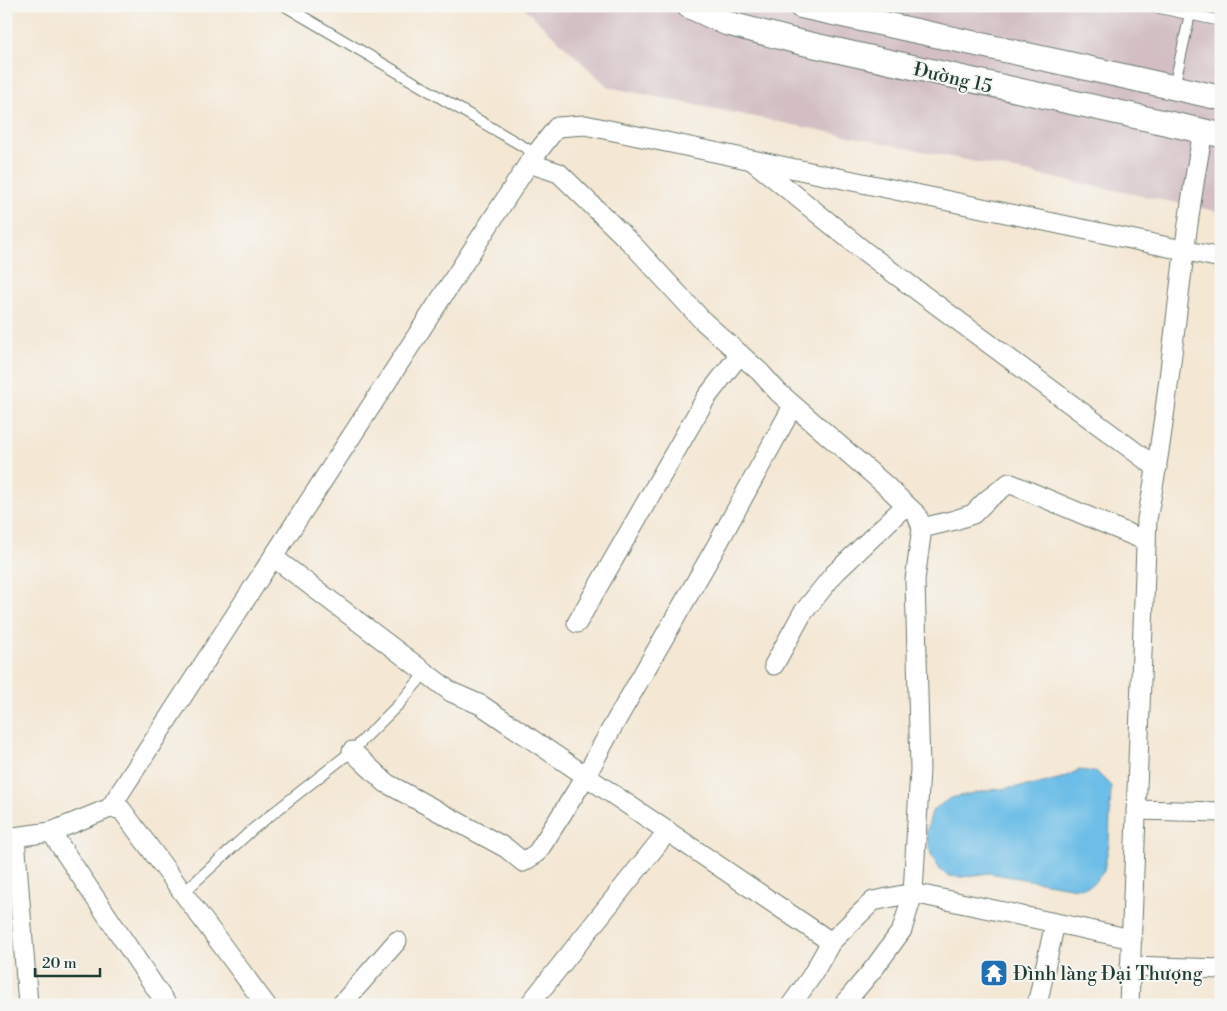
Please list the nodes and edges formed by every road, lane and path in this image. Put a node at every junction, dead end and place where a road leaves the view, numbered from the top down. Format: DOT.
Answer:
graph roads {
  1 [pos="286,6"];
  2 [pos="801,6"];
  3 [pos="1150,6"];
  4 [pos="694,8"];
  5 [pos="1190,14"];
  6 [pos="1221,21"];
  7 [pos="1169,86"];
  8 [pos="1221,98"];
  9 [pos="1157,122"];
  10 [pos="1212,133"];
  11 [pos="533,158"];
  12 [pos="750,159"];
  13 [pos="1185,251"];
  14 [pos="1221,258"];
  15 [pos="740,354"];
  16 [pos="794,406"];
  17 [pos="1157,468"];
  18 [pos="906,505"];
  19 [pos="922,528"];
  20 [pos="1146,541"];
  21 [pos="273,557"];
  22 [pos="577,623"];
  23 [pos="774,665"];
  24 [pos="425,673"];
  25 [pos="352,751"];
  26 [pos="586,776"];
  27 [pos="110,808"];
  28 [pos="1136,810"];
  29 [pos="1221,812"];
  30 [pos="668,831"];
  31 [pos="51,832"];
  32 [pos="10,837"];
  33 [pos="183,893"];
  34 [pos="913,893"];
  35 [pos="1055,923"];
  36 [pos="1132,940"];
  37 [pos="398,941"];
  38 [pos="831,942"];
  39 [pos="1130,966"];
  40 [pos="1221,969"];
  41 [pos="28,1005"];
  42 [pos="167,1005"];
  43 [pos="266,1005"];
  44 [pos="341,1005"];
  45 [pos="529,1005"];
  46 [pos="791,1005"];
  47 [pos="843,1005"];
  48 [pos="1037,1005"];
  49 [pos="1129,1005"];
  1 -- 11 [label="lane"];
  2 -- 7 [label="street, Đường 15"];
  3 -- 5 [label="lane"];
  4 -- 9 [label="street, Đường 15"];
  5 -- 6 [label="lane"];
  5 -- 7 [label="lane"];
  7 -- 8 [label="street, Đường 15"];
  7 -- 9 [label="street"];
  9 -- 10 [label="street, Đường 15"];
  10 -- 13 [label="street"];
  11 -- 12 [label="street"];
  11 -- 15 [label="street"];
  11 -- 21 [label="street"];
  12 -- 13 [label="street"];
  12 -- 17 [label="street"];
  13 -- 14 [label="street"];
  13 -- 17 [label="street"];
  15 -- 16 [label="street"];
  15 -- 22 [label="street"];
  16 -- 18 [label="street"];
  16 -- 26 [label="street"];
  17 -- 20 [label="street"];
  18 -- 19 [label="street"];
  18 -- 23 [label="street"];
  19 -- 20 [label="street"];
  19 -- 34 [label="street"];
  20 -- 28 [label="street"];
  21 -- 24 [label="street"];
  21 -- 27 [label="street"];
  24 -- 25 [label="lane"];
  24 -- 26 [label="street"];
  25 -- 26 [label="street"];
  25 -- 33 [label="lane"];
  26 -- 30 [label="street"];
  27 -- 31 [label="street"];
  27 -- 33 [label="street"];
  28 -- 29 [label="street"];
  28 -- 36 [label="street"];
  30 -- 38 [label="street"];
  30 -- 45 [label="street"];
  31 -- 32 [label="street"];
  31 -- 42 [label="street"];
  32 -- 41 [label="street"];
  33 -- 43 [label="street"];
  34 -- 35 [label="street"];
  34 -- 38 [label="street"];
  34 -- 47 [label="street"];
  35 -- 36 [label="street"];
  35 -- 48 [label="street"];
  36 -- 39 [label="street"];
  37 -- 44 [label="street"];
  38 -- 46 [label="street"];
  39 -- 40 [label="street"];
  39 -- 49 [label="street"];
}
